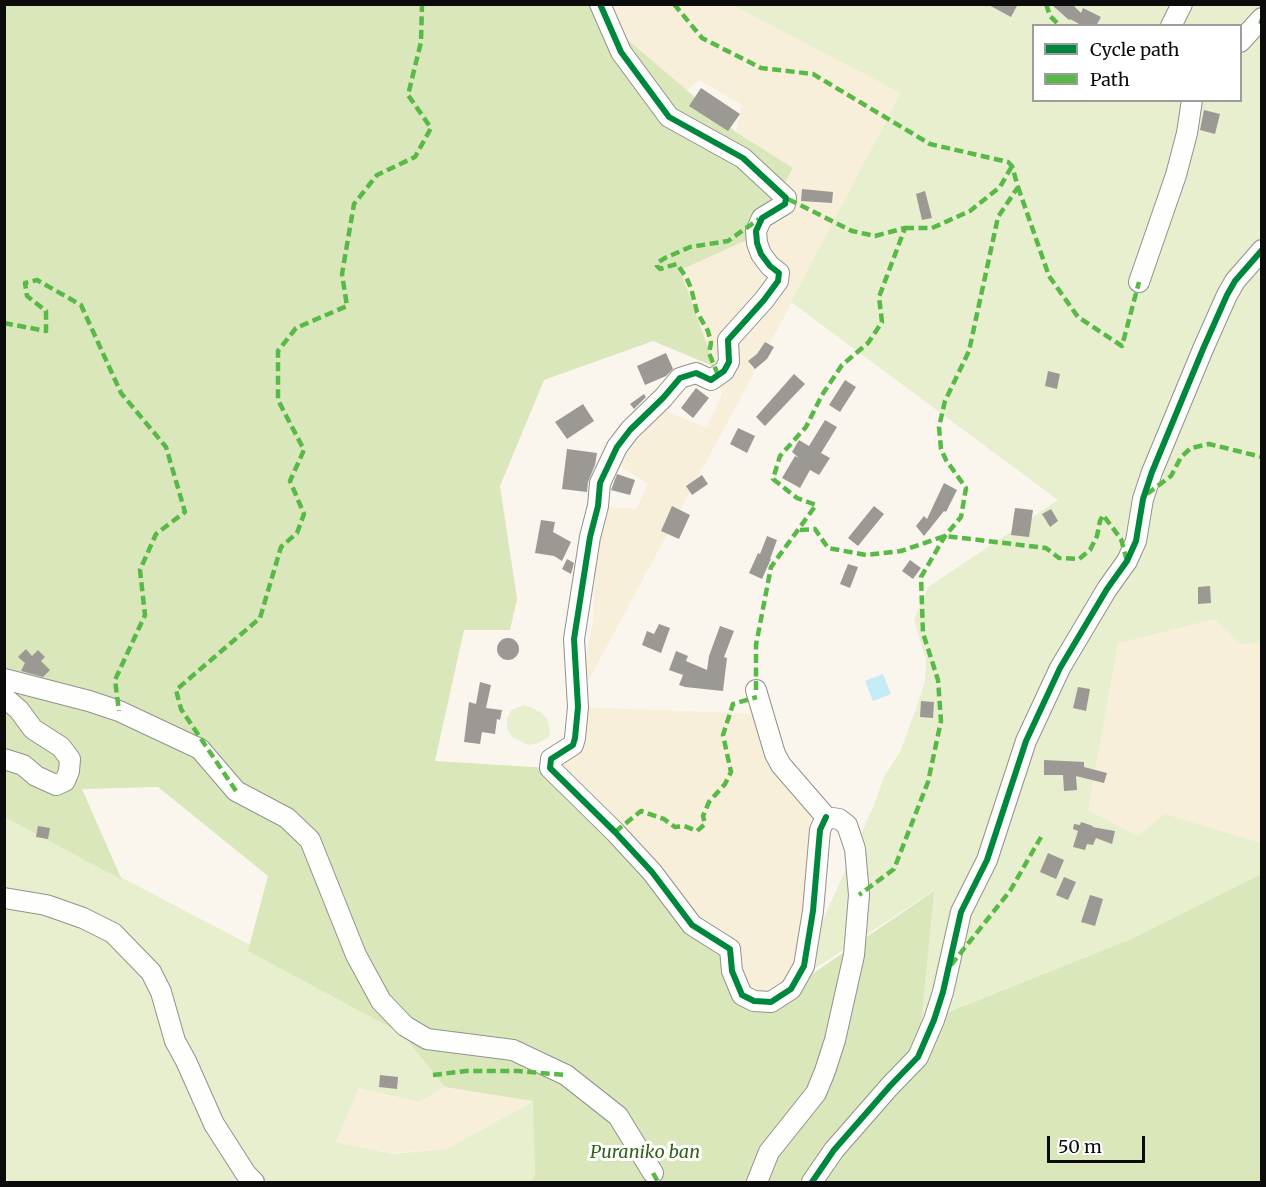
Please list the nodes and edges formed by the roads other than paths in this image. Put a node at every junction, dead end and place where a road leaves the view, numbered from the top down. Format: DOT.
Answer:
graph roads {
  1 [pos="600,4"];
  2 [pos="1182,4"];
  3 [pos="1262,18"];
  4 [pos="1172,24"];
  5 [pos="1242,40"];
  6 [pos="1192,102"];
  7 [pos="1262,250"];
  8 [pos="1139,282"];
  9 [pos="4,679"];
  10 [pos="756,690"];
  11 [pos="4,697"];
  12 [pos="4,759"];
  13 [pos="826,817"];
  14 [pos="4,898"];
  15 [pos="653,1173"];
  16 [pos="254,1182"];
  17 [pos="757,1182"];
  18 [pos="812,1182"];
  1 -- 13 [label="street"];
  2 -- 4 [label="street"];
  3 -- 5 [label="street"];
  6 -- 8 [label="street"];
  7 -- 18 [label="street"];
  9 -- 15 [label="street"];
  10 -- 13 [label="street"];
  11 -- 12 [label="street"];
  13 -- 17 [label="street"];
  14 -- 16 [label="street"];
}
